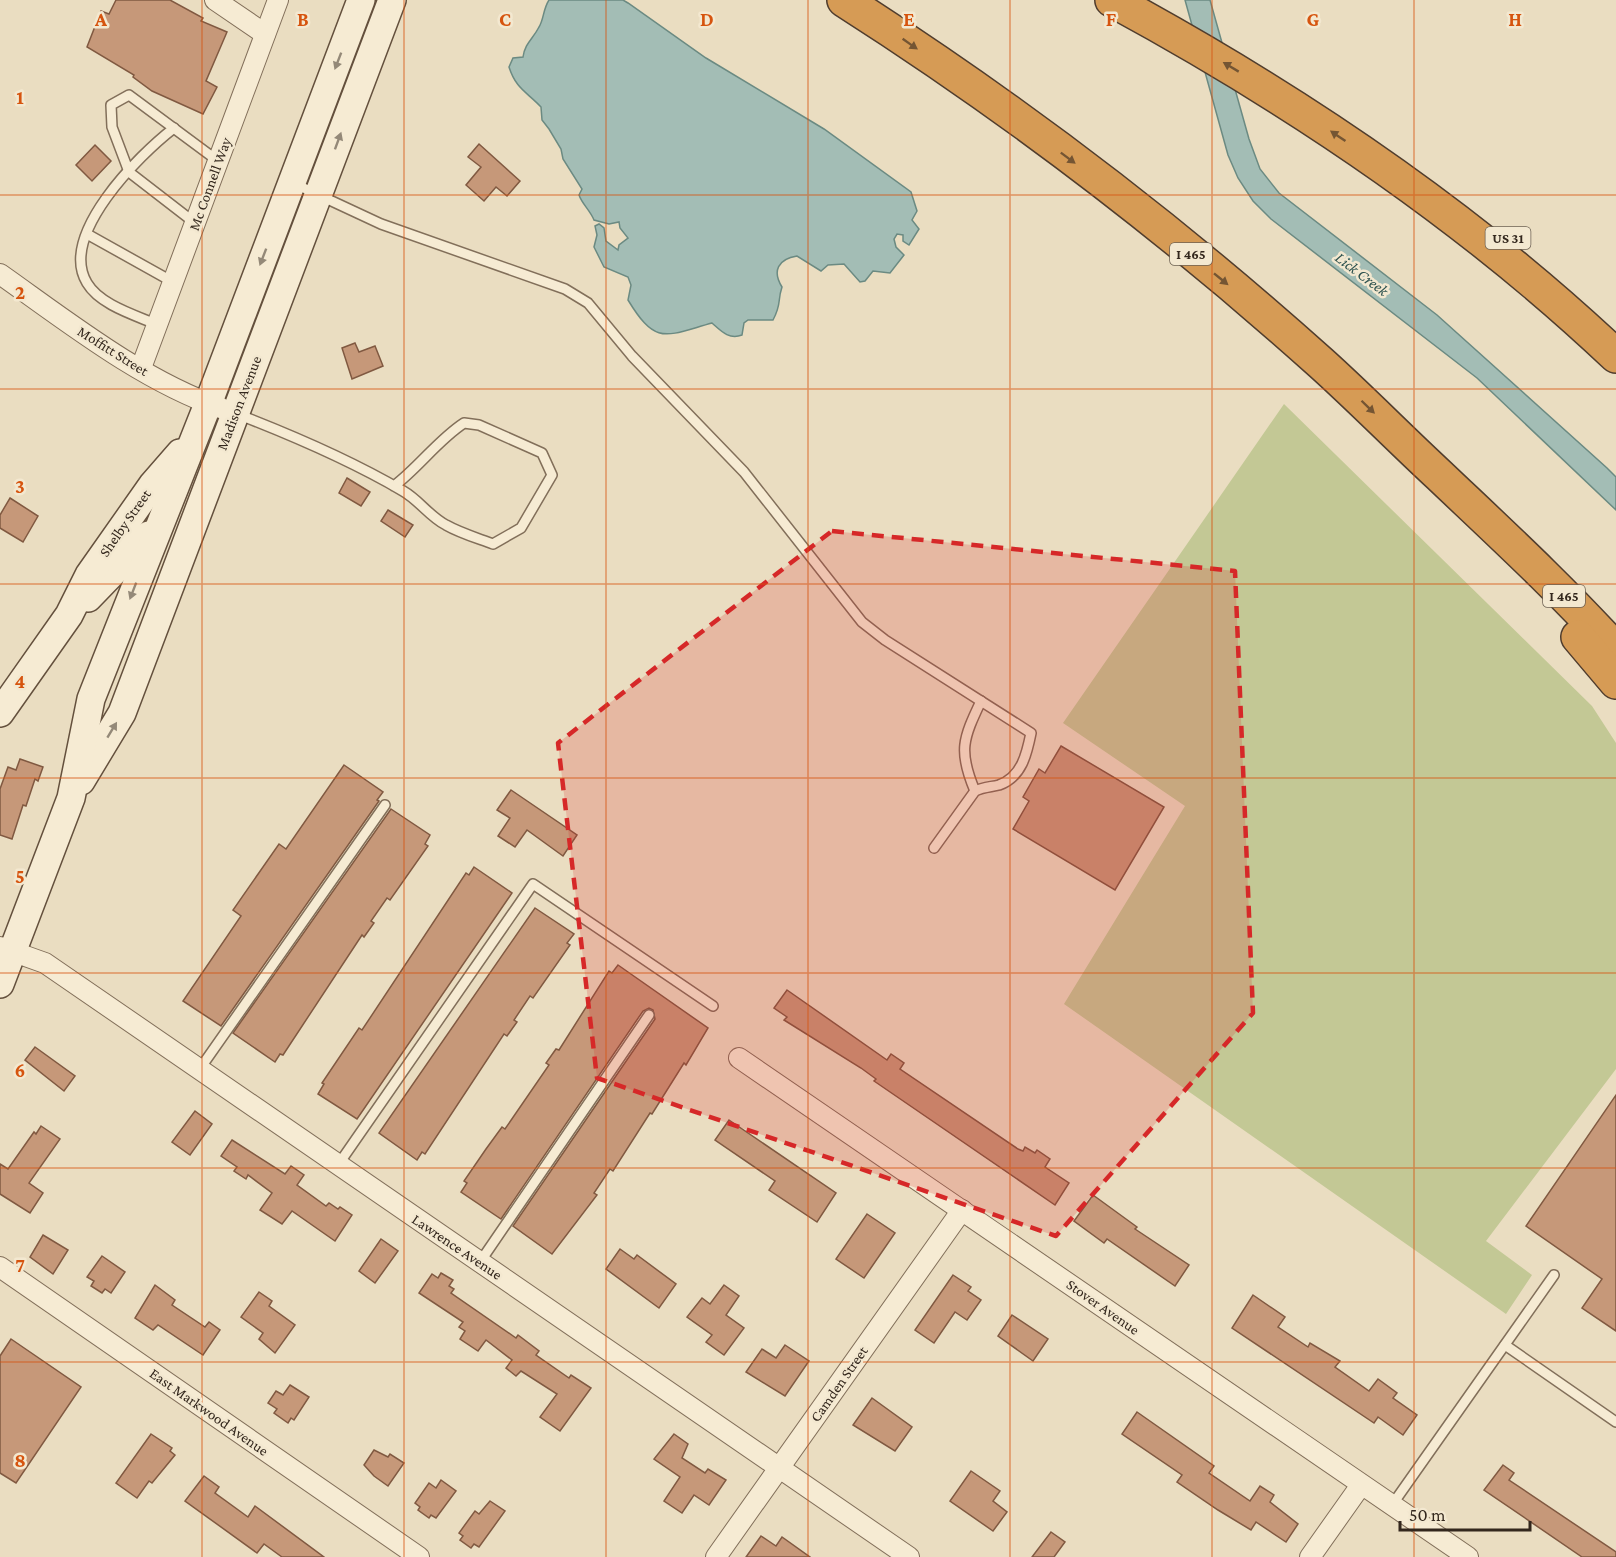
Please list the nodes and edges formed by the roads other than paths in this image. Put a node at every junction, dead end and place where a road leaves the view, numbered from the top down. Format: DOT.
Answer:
graph roads {
  1 [pos="214,0"];
  2 [pos="278,0"];
  3 [pos="361,0"];
  4 [pos="392,0"];
  5 [pos="844,0"];
  6 [pos="1126,7"];
  7 [pos="265,34"];
  8 [pos="174,128"];
  9 [pos="218,161"];
  10 [pos="1387,169"];
  11 [pos="129,172"];
  12 [pos="292,182"];
  13 [pos="318,196"];
  14 [pos="195,223"];
  15 [pos="87,234"];
  16 [pos="0,273"];
  17 [pos="173,282"];
  18 [pos="158,325"];
  19 [pos="1616,325"];
  20 [pos="1616,356"];
  21 [pos="141,368"];
  22 [pos="208,404"];
  23 [pos="235,413"];
  24 [pos="192,438"];
  25 [pos="217,461"];
  26 [pos="394,486"];
  27 [pos="159,524"];
  28 [pos="1510,543"];
  29 [pos="69,615"];
  30 [pos="121,623"];
  31 [pos="1616,650"];
  32 [pos="1616,682"];
  33 [pos="981,701"];
  34 [pos="0,713"];
  35 [pos="975,790"];
  36 [pos="71,798"];
  37 [pos="385,805"];
  38 [pos="934,848"];
  39 [pos="6,950"];
  40 [pos="0,984"];
  41 [pos="713,1006"];
  42 [pos="649,1015"];
  43 [pos="739,1058"];
  44 [pos="199,1070"];
  45 [pos="338,1165"];
  46 [pos="962,1210"];
  47 [pos="480,1262"];
  48 [pos="0,1267"];
  49 [pos="1554,1275"];
  50 [pos="1505,1345"];
  51 [pos="1616,1422"];
  52 [pos="779,1468"];
  53 [pos="1361,1485"];
  54 [pos="1392,1505"];
  55 [pos="419,1557"];
  56 [pos="716,1557"];
  57 [pos="909,1557"];
  58 [pos="1311,1557"];
  59 [pos="1468,1557"];
  1 -- 7 [label="street"];
  2 -- 7 [label="street, Mc Connell Way"];
  3 -- 12 [label="main road, Madison Avenue, one-way"];
  13 -- 4 [label="main road, Madison Avenue, one-way"];
  5 -- 28 [label="highway, I 465, one-way"];
  10 -- 6 [label="highway, one-way"];
  7 -- 9 [label="street, Mc Connell Way"];
  8 -- 9 [label="lane"];
  8 -- 11 [label="lane"];
  8 -- 11 [label="lane"];
  9 -- 14 [label="street, Mc Connell Way"];
  10 -- 19 [label="highway, US 31"];
  10 -- 20 [label="highway"];
  11 -- 14 [label="lane"];
  11 -- 15 [label="lane"];
  12 -- 13 [label="lane"];
  12 -- 22 [label="main road, Madison Avenue, one-way"];
  13 -- 23 [label="main road, Madison Avenue"];
  13 -- 33 [label="lane"];
  14 -- 17 [label="street, Mc Connell Way"];
  15 -- 17 [label="lane"];
  15 -- 18 [label="lane"];
  16 -- 21 [label="street, Moffitt Street"];
  17 -- 18 [label="street, Mc Connell Way"];
  18 -- 21 [label="street, Mc Connell Way"];
  21 -- 22 [label="street, Moffitt Street"];
  22 -- 23 [label="street, Moffitt Street"];
  22 -- 24 [label="main road, Madison Avenue"];
  23 -- 25 [label="main road, Madison Avenue"];
  23 -- 26 [label="lane"];
  24 -- 27 [label="main road, Madison Avenue"];
  24 -- 29 [label="main road, Shelby Street"];
  25 -- 27 [label="main road, Shelby Street"];
  36 -- 25 [label="main road, Madison Avenue, one-way"];
  26 -- 26 [label="lane"];
  27 -- 29 [label="main road, Shelby Street"];
  27 -- 30 [label="main road, Madison Avenue, one-way"];
  28 -- 31 [label="highway, I 465"];
  28 -- 32 [label="highway"];
  29 -- 30 [label="main road"];
  29 -- 34 [label="main road, Shelby Street"];
  30 -- 36 [label="main road, Madison Avenue"];
  33 -- 35 [label="lane"];
  33 -- 35 [label="lane"];
  35 -- 38 [label="lane"];
  36 -- 39 [label="main road, Madison Avenue"];
  37 -- 44 [label="lane"];
  39 -- 40 [label="main road, Madison Avenue"];
  39 -- 44 [label="street, Lawrence Avenue"];
  41 -- 45 [label="lane"];
  42 -- 47 [label="lane"];
  43 -- 46 [label="street, Stover Avenue"];
  44 -- 45 [label="street, Lawrence Avenue"];
  45 -- 47 [label="street, Lawrence Avenue"];
  46 -- 52 [label="street, Camden Street"];
  46 -- 53 [label="street, Stover Avenue"];
  47 -- 52 [label="street, Lawrence Avenue"];
  48 -- 55 [label="street, East Markwood Avenue"];
  49 -- 50 [label="lane"];
  50 -- 51 [label="lane"];
  50 -- 54 [label="lane"];
  52 -- 56 [label="street, Camden Street"];
  52 -- 57 [label="street, Lawrence Avenue"];
  53 -- 54 [label="street, Stover Avenue"];
  53 -- 58 [label="street"];
  54 -- 59 [label="street, Stover Avenue"];
}
